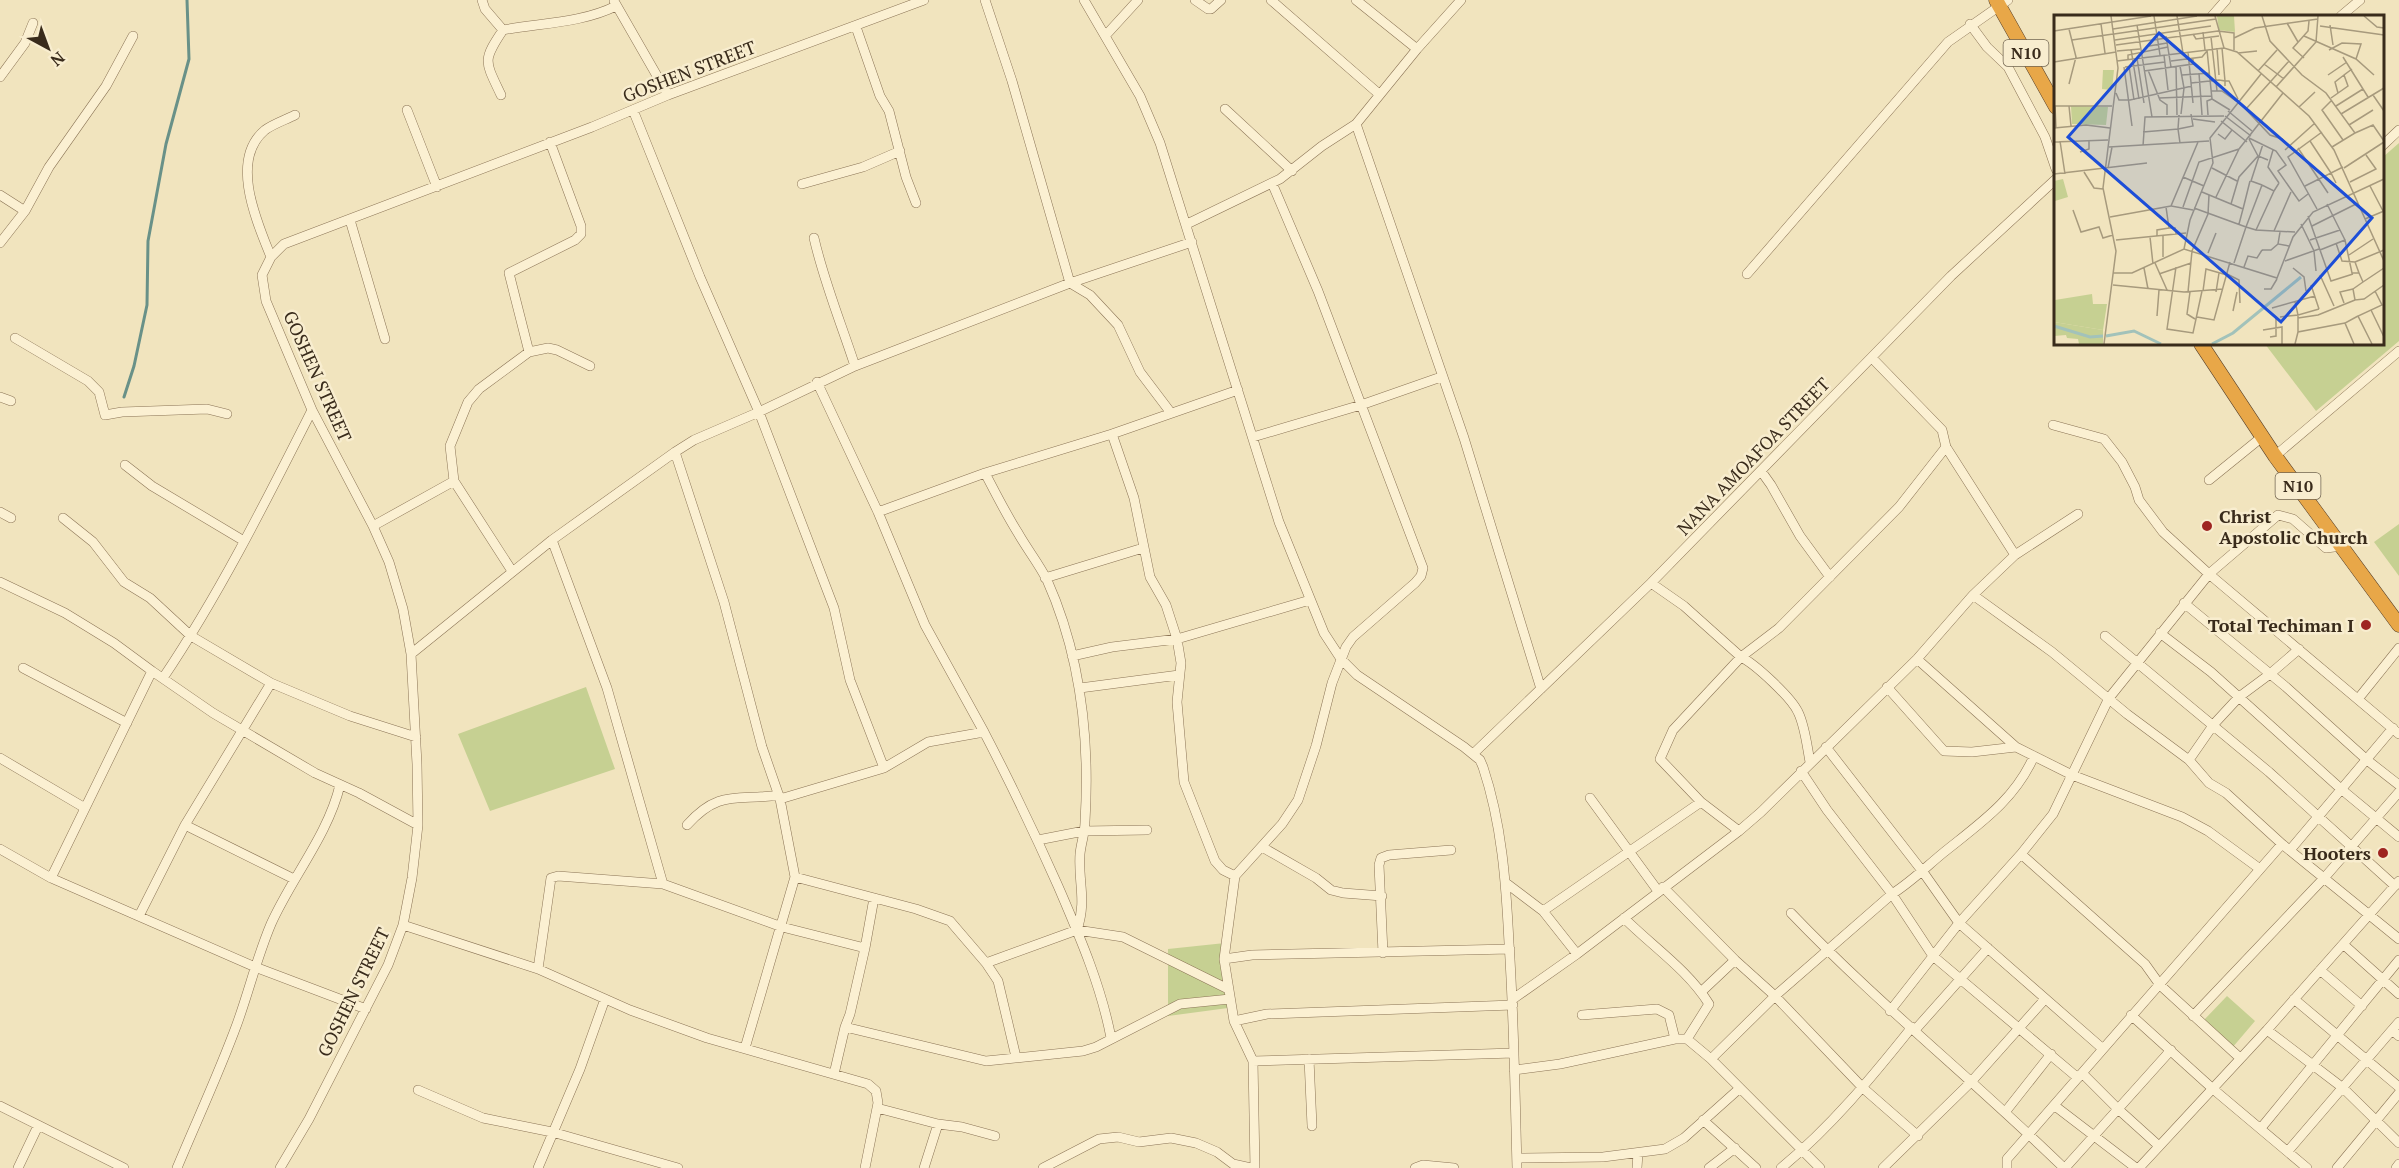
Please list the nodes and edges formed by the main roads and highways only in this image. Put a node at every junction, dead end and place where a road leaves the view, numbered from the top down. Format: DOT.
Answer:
graph roads {
  1 [pos="2001,2"];
  2 [pos="2054,104"];
  3 [pos="2202,345"];
  4 [pos="2399,625"];
  1 -- 2 [label="highway, N10"];
  3 -- 4 [label="highway, N10"];
}
